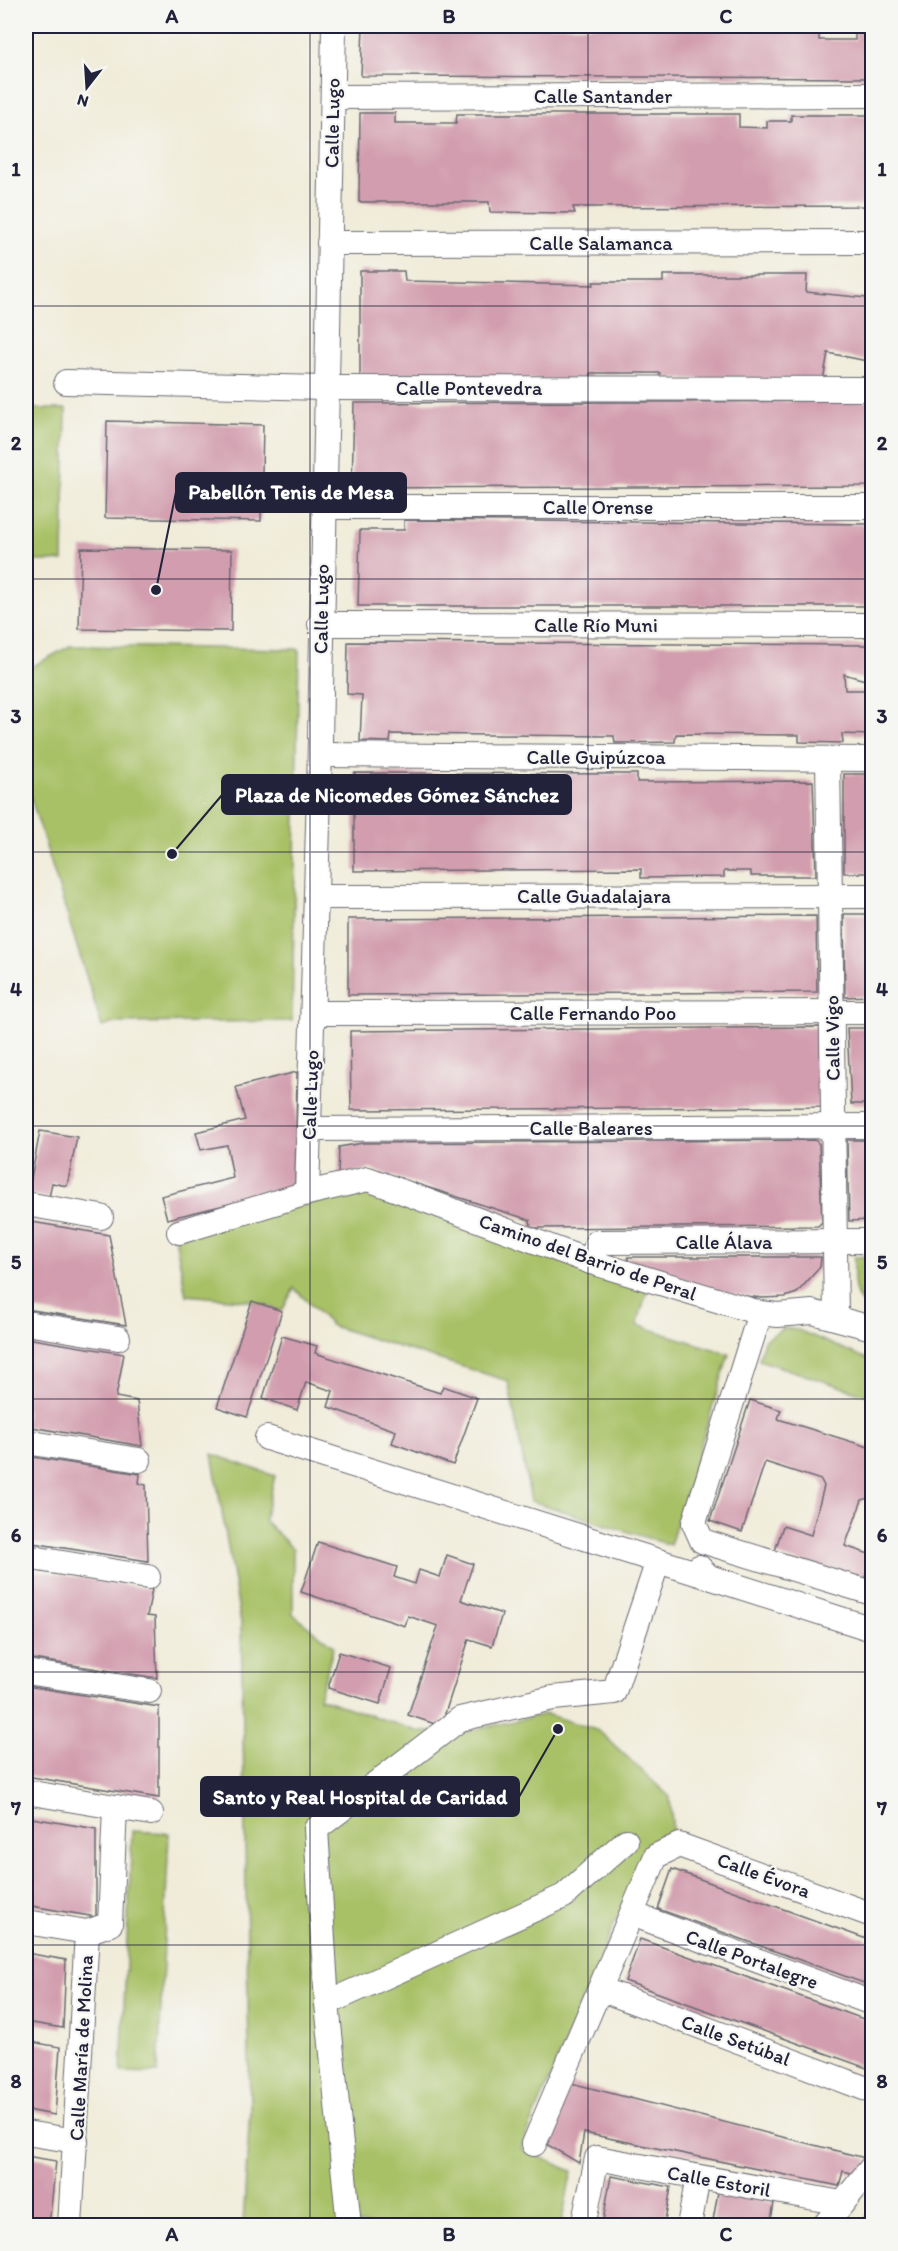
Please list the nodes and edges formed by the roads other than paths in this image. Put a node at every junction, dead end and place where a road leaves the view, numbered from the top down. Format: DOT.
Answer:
graph roads {
  1 [pos="334,26"];
  2 [pos="873,94"];
  3 [pos="333,97"];
  4 [pos="873,242"];
  5 [pos="329,243"];
  6 [pos="66,382"];
  7 [pos="326,388"];
  8 [pos="873,389"];
  9 [pos="323,507"];
  10 [pos="873,507"];
  11 [pos="320,624"];
  12 [pos="873,625"];
  13 [pos="320,755"];
  14 [pos="828,759"];
  15 [pos="873,759"];
  16 [pos="830,896"];
  17 [pos="873,896"];
  18 [pos="316,897"];
  19 [pos="832,1012"];
  20 [pos="873,1012"];
  21 [pos="313,1013"];
  22 [pos="834,1126"];
  23 [pos="873,1126"];
  24 [pos="309,1129"];
  25 [pos="307,1193"];
  26 [pos="26,1204"];
  27 [pos="101,1217"];
  28 [pos="179,1232"];
  29 [pos="835,1241"];
  30 [pos="873,1241"];
  31 [pos="591,1262"];
  32 [pos="760,1313"];
  33 [pos="836,1317"];
  34 [pos="26,1323"];
  35 [pos="873,1328"];
  36 [pos="118,1338"];
  37 [pos="267,1438"];
  38 [pos="26,1442"];
  39 [pos="139,1460"];
  40 [pos="702,1541"];
  41 [pos="26,1557"];
  42 [pos="658,1561"];
  43 [pos="148,1577"];
  44 [pos="709,1577"];
  45 [pos="873,1593"];
  46 [pos="873,1629"];
  47 [pos="26,1672"];
  48 [pos="149,1690"];
  49 [pos="26,1792"];
  50 [pos="115,1807"];
  51 [pos="151,1813"];
  52 [pos="626,1841"];
  53 [pos="632,1914"];
  54 [pos="873,1915"];
  55 [pos="26,1922"];
  56 [pos="87,1932"];
  57 [pos="600,1989"];
  58 [pos="327,2003"];
  59 [pos="873,2003"];
  60 [pos="873,2091"];
  61 [pos="26,2133"];
  62 [pos="76,2141"];
  63 [pos="534,2144"];
  64 [pos="873,2167"];
  65 [pos="698,2177"];
  66 [pos="841,2203"];
  67 [pos="70,2226"];
  68 [pos="349,2226"];
  69 [pos="583,2226"];
  70 [pos="689,2226"];
  71 [pos="824,2226"];
  1 -- 3 [label="street, Calle Lugo"];
  2 -- 3 [label="street, Calle Santander"];
  3 -- 5 [label="street, Calle Lugo"];
  4 -- 5 [label="street, Calle Salamanca"];
  5 -- 7 [label="street, Calle Lugo"];
  6 -- 7 [label="street, Calle Pontevedra"];
  7 -- 8 [label="street, Calle Pontevedra"];
  7 -- 9 [label="street, Calle Lugo"];
  9 -- 10 [label="street, Calle Orense"];
  9 -- 11 [label="street, Calle Lugo"];
  11 -- 12 [label="street, Calle Río Muni"];
  11 -- 13 [label="street, Calle Lugo"];
  13 -- 14 [label="street, Calle Guipúzcoa"];
  13 -- 18 [label="street, Calle Lugo"];
  14 -- 15 [label="street, Calle Guipúzcoa"];
  14 -- 16 [label="street, Calle Vigo"];
  16 -- 17 [label="street, Calle Guadalajara"];
  16 -- 18 [label="street, Calle Guadalajara"];
  16 -- 19 [label="street, Calle Vigo"];
  18 -- 21 [label="street, Calle Lugo"];
  19 -- 20 [label="street, Calle Fernando Poo"];
  19 -- 21 [label="street, Calle Fernando Poo"];
  19 -- 22 [label="street, Calle Vigo"];
  21 -- 24 [label="street, Calle Lugo"];
  22 -- 23 [label="street, Calle Baleares"];
  22 -- 24 [label="street, Calle Baleares"];
  22 -- 29 [label="street, Calle Vigo"];
  24 -- 25 [label="street, Calle Lugo"];
  25 -- 28 [label="street, Camino del Barrio de Peral"];
  25 -- 31 [label="street, Camino del Barrio de Peral"];
  26 -- 27 [label="street"];
  29 -- 30 [label="street, Calle Álava"];
  29 -- 31 [label="street, Calle Álava"];
  29 -- 33 [label="street, Calle Vigo"];
  31 -- 32 [label="street, Camino del Barrio de Peral"];
  32 -- 33 [label="street, Camino del Barrio de Peral"];
  32 -- 40 [label="street"];
  33 -- 35 [label="street, Camino del Barrio de Peral"];
  34 -- 36 [label="street"];
  37 -- 42 [label="street"];
  38 -- 39 [label="street"];
  40 -- 44 [label="street"];
  40 -- 45 [label="street"];
  41 -- 43 [label="street"];
  42 -- 44 [label="street"];
  42 -- 58 [label="street"];
  44 -- 46 [label="street"];
  47 -- 48 [label="street"];
  49 -- 50 [label="street"];
  50 -- 51 [label="street"];
  50 -- 56 [label="street"];
  52 -- 58 [label="street"];
  53 -- 54 [label="street, Calle Évora"];
  53 -- 57 [label="street"];
  53 -- 59 [label="street, Calle Portalegre"];
  55 -- 56 [label="street, Calle María de Molina"];
  56 -- 62 [label="street, Calle María de Molina"];
  57 -- 60 [label="street, Calle Setúbal"];
  57 -- 63 [label="street"];
  58 -- 68 [label="street"];
  61 -- 62 [label="street"];
  62 -- 67 [label="street, Calle María de Molina"];
  64 -- 66 [label="street"];
  65 -- 66 [label="street, Calle Estoril"];
  65 -- 69 [label="street, Calle Estoril"];
  65 -- 70 [label="street"];
  66 -- 71 [label="street"];
}
